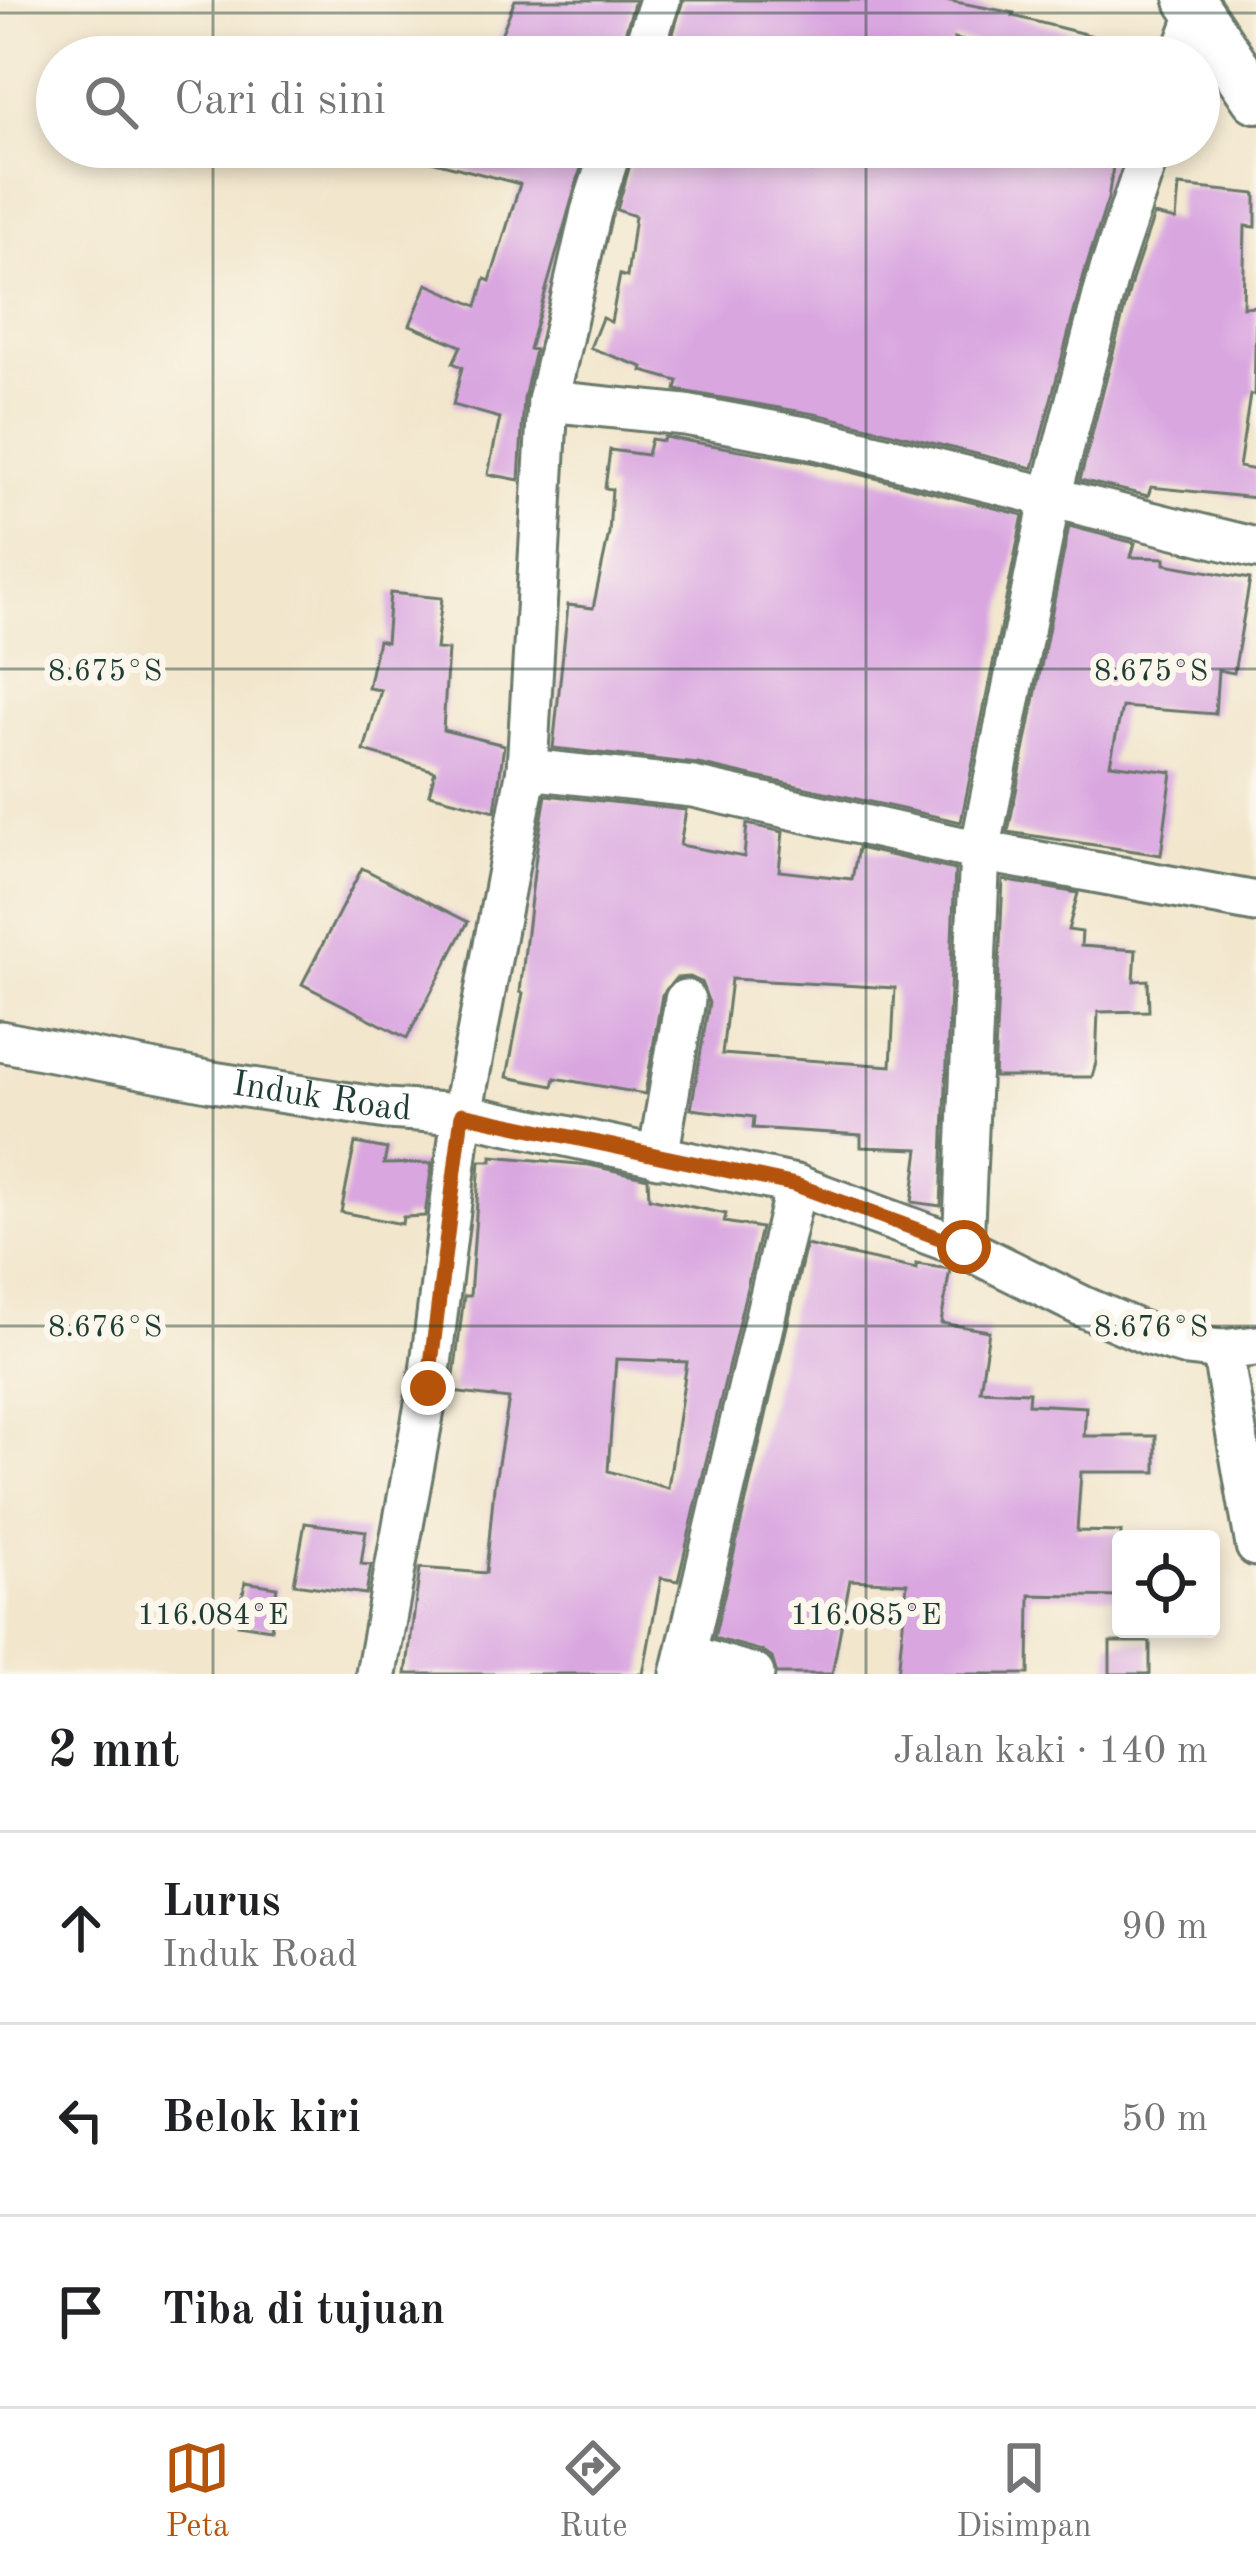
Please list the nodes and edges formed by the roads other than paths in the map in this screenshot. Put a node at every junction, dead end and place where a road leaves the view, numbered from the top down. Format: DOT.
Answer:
graph roads {
  1 [pos="660,0"];
  2 [pos="648,36"];
  3 [pos="1220,56"];
  4 [pos="1256,98"];
  5 [pos="605,168"];
  6 [pos="1144,168"];
  7 [pos="548,401"];
  8 [pos="1050,500"];
  9 [pos="1256,548"];
  10 [pos="527,769"];
  11 [pos="980,851"];
  12 [pos="1256,902"];
  13 [pos="685,1000"];
  14 [pos="0,1041"];
  15 [pos="462,1114"];
  16 [pos="658,1157"];
  17 [pos="796,1185"];
  18 [pos="964,1247"];
  19 [pos="1239,1348"];
  20 [pos="1256,1546"];
  21 [pos="684,1665"];
  22 [pos="376,1674"];
  23 [pos="754,1674"];
  1 -- 2 [label="street"];
  3 -- 4 [label="street"];
  5 -- 7 [label="street"];
  6 -- 8 [label="street"];
  7 -- 8 [label="street"];
  7 -- 10 [label="street"];
  8 -- 9 [label="street"];
  8 -- 11 [label="street"];
  10 -- 11 [label="street"];
  10 -- 15 [label="street"];
  11 -- 12 [label="street"];
  11 -- 18 [label="street"];
  13 -- 16 [label="street"];
  14 -- 15 [label="street, Induk Road"];
  15 -- 16 [label="street, Induk Road"];
  15 -- 22 [label="street"];
  16 -- 17 [label="street, Induk Road"];
  17 -- 18 [label="street, Induk Road"];
  17 -- 21 [label="street"];
  18 -- 19 [label="street, Induk Road"];
  19 -- 20 [label="street"];
  21 -- 23 [label="street"];
}
